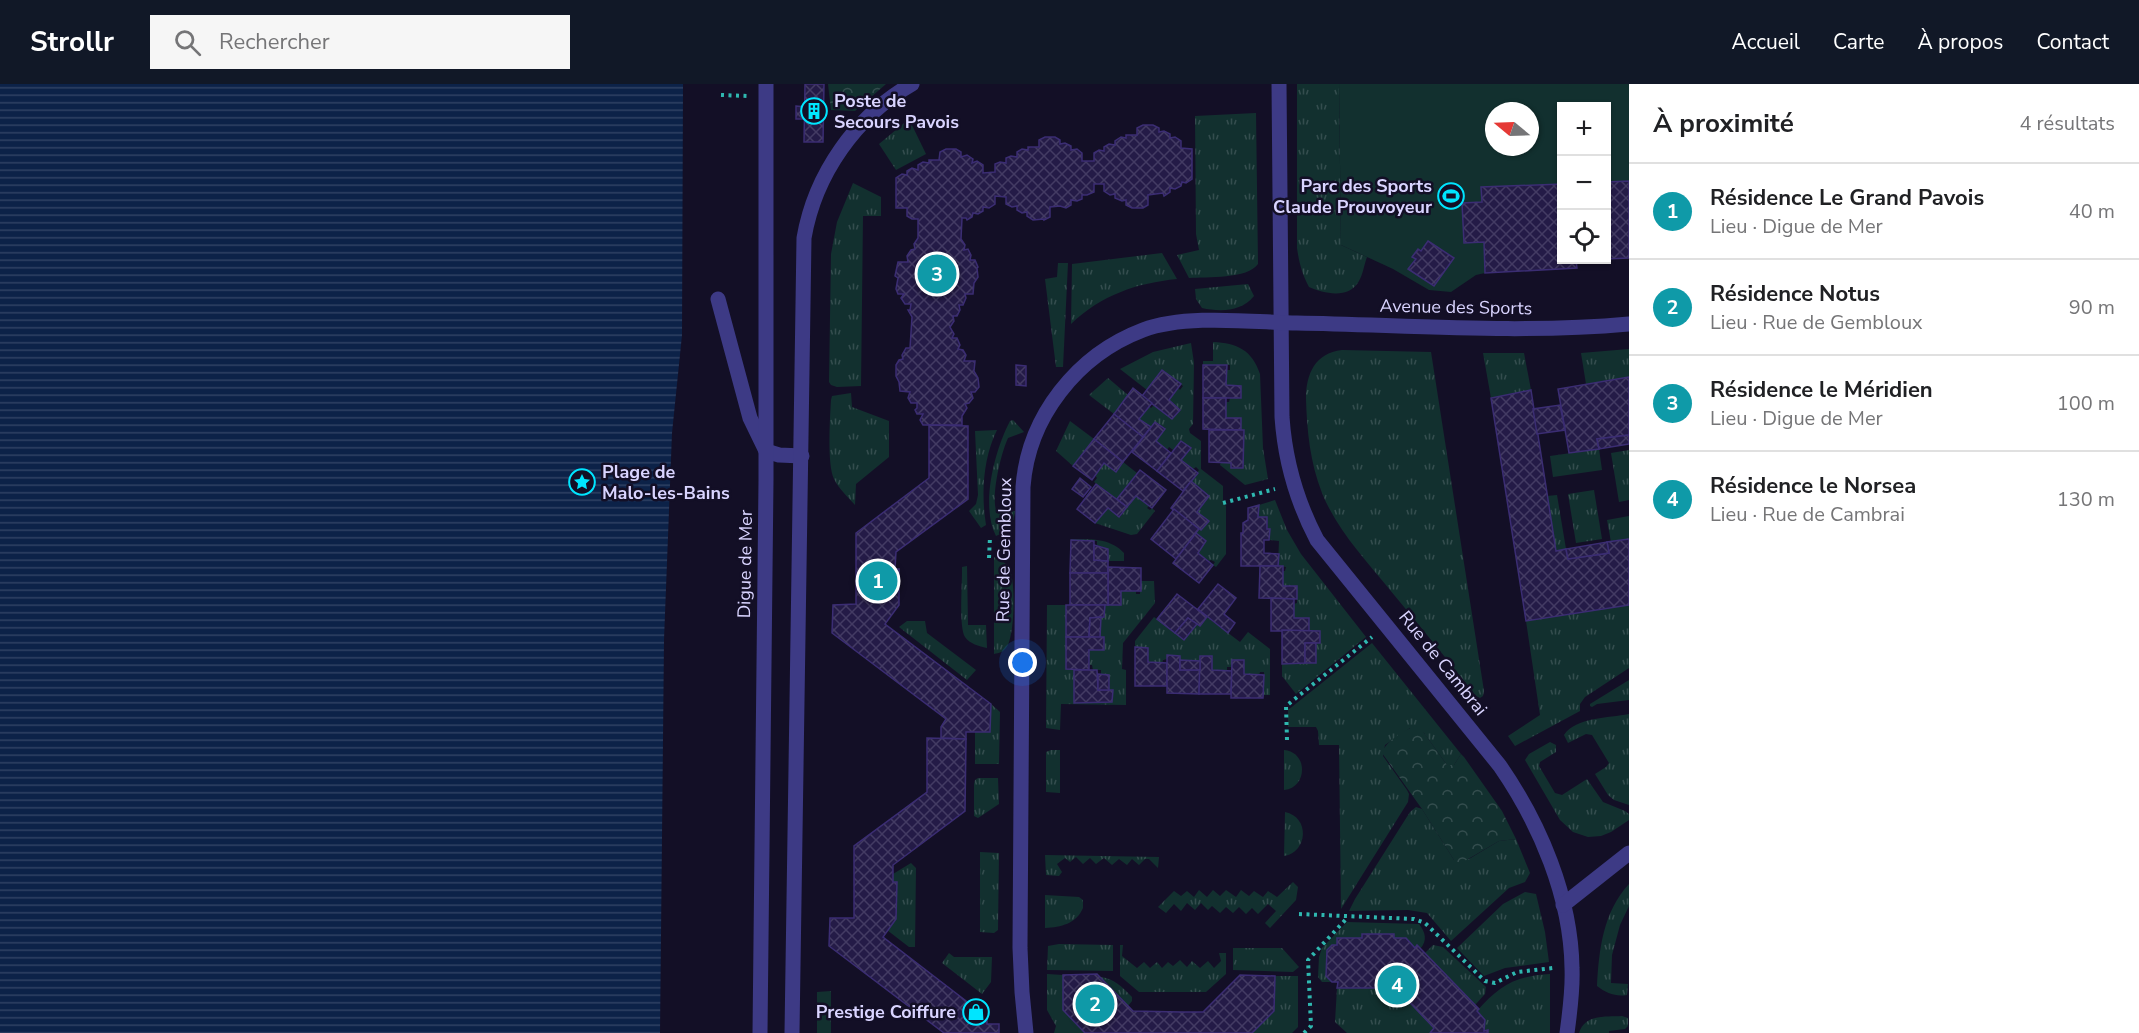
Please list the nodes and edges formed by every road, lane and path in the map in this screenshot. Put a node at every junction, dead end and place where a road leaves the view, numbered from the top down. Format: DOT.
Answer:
graph roads {
  1 [pos="912,84"];
  2 [pos="1279,84"];
  3 [pos="766,90"];
  4 [pos="721,95"];
  5 [pos="744,96"];
  6 [pos="718,299"];
  7 [pos="1282,322"];
  8 [pos="1629,324"];
  9 [pos="766,451"];
  10 [pos="802,456"];
  11 [pos="1293,484"];
  12 [pos="1223,503"];
  13 [pos="990,537"];
  14 [pos="989,558"];
  15 [pos="1387,626"];
  16 [pos="1287,740"];
  17 [pos="1629,853"];
  18 [pos="1563,904"];
  19 [pos="1299,914"];
  20 [pos="1349,916"];
  21 [pos="1572,966"];
  22 [pos="760,1033"];
  23 [pos="792,1033"];
  24 [pos="1026,1033"];
  25 [pos="1304,1033"];
  26 [pos="1567,1033"];
  1 -- 10 [label="street"];
  2 -- 7 [label="street, Rue de Cambrai"];
  3 -- 9 [label="street, Digue de Mer"];
  4 -- 5 [label="path"];
  6 -- 9 [label="street"];
  7 -- 8 [label="street, Avenue des Sports"];
  7 -- 11 [label="street, Rue de Cambrai"];
  7 -- 24 [label="street, Rue de Gembloux"];
  9 -- 10 [label="street"];
  9 -- 22 [label="street, Digue de Mer"];
  10 -- 23 [label="street"];
  11 -- 12 [label="path"];
  11 -- 15 [label="street, Rue de Cambrai"];
  13 -- 14 [label="path"];
  15 -- 16 [label="path"];
  15 -- 18 [label="street, Rue de Cambrai"];
  17 -- 18 [label="street"];
  18 -- 21 [label="street, Rue de Cambrai"];
  19 -- 20 [label="path"];
  20 -- 21 [label="path"];
  20 -- 25 [label="path"];
  21 -- 26 [label="street, Rue de Cambrai"];
}
